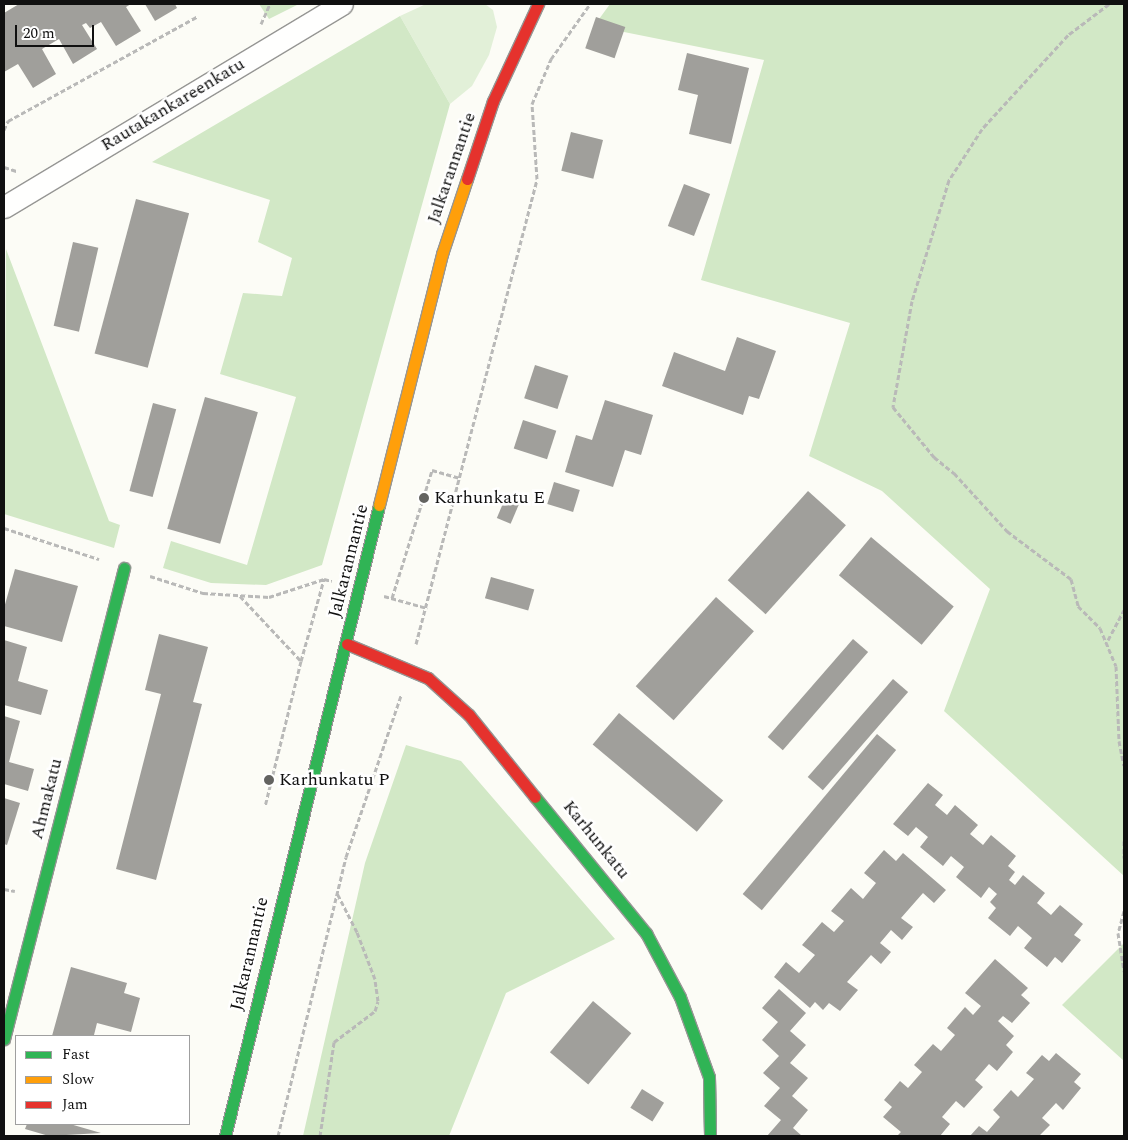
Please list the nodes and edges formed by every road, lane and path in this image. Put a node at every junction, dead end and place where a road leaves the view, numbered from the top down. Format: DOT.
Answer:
graph roads {
  1 [pos="342,4"];
  2 [pos="538,4"];
  3 [pos="590,4"];
  4 [pos="1109,4"];
  5 [pos="198,16"];
  6 [pos="4,130"];
  7 [pos="4,207"];
  8 [pos="460,478"];
  9 [pos="4,528"];
  10 [pos="124,568"];
  11 [pos="324,578"];
  12 [pos="360,590"];
  13 [pos="240,595"];
  14 [pos="392,598"];
  15 [pos="427,608"];
  16 [pos="1124,610"];
  17 [pos="1108,640"];
  18 [pos="347,644"];
  19 [pos="301,661"];
  20 [pos="408,670"];
  21 [pos="1124,766"];
  22 [pos="265,806"];
  23 [pos="1124,841"];
  24 [pos="1124,858"];
  25 [pos="337,893"];
  26 [pos="1124,911"];
  27 [pos="1124,972"];
  28 [pos="4,1039"];
  29 [pos="225,1136"];
  30 [pos="278,1136"];
  31 [pos="320,1136"];
  32 [pos="710,1136"];
  1 -- 7 [label="street, Rautakankareenkatu"];
  2 -- 12 [label="main road, Jalkarannantie"];
  3 -- 8 [label="path"];
  4 -- 17 [label="path"];
  5 -- 6 [label="path"];
  8 -- 14 [label="path"];
  8 -- 15 [label="path"];
  9 -- 10 [label="path"];
  10 -- 13 [label="path"];
  10 -- 28 [label="main road, Ahmakatu"];
  11 -- 12 [label="path"];
  11 -- 13 [label="path"];
  11 -- 19 [label="path"];
  12 -- 14 [label="path"];
  12 -- 18 [label="main road, Jalkarannantie"];
  13 -- 19 [label="path"];
  14 -- 15 [label="path"];
  15 -- 20 [label="path"];
  16 -- 17 [label="path"];
  17 -- 21 [label="path"];
  18 -- 20 [label="main road, Karhunkatu"];
  18 -- 29 [label="main road, Jalkarannantie"];
  19 -- 22 [label="path"];
  20 -- 25 [label="path"];
  20 -- 32 [label="main road, Karhunkatu"];
  23 -- 24 [label="path"];
  25 -- 30 [label="path"];
  25 -- 31 [label="path"];
  26 -- 27 [label="path"];
}
